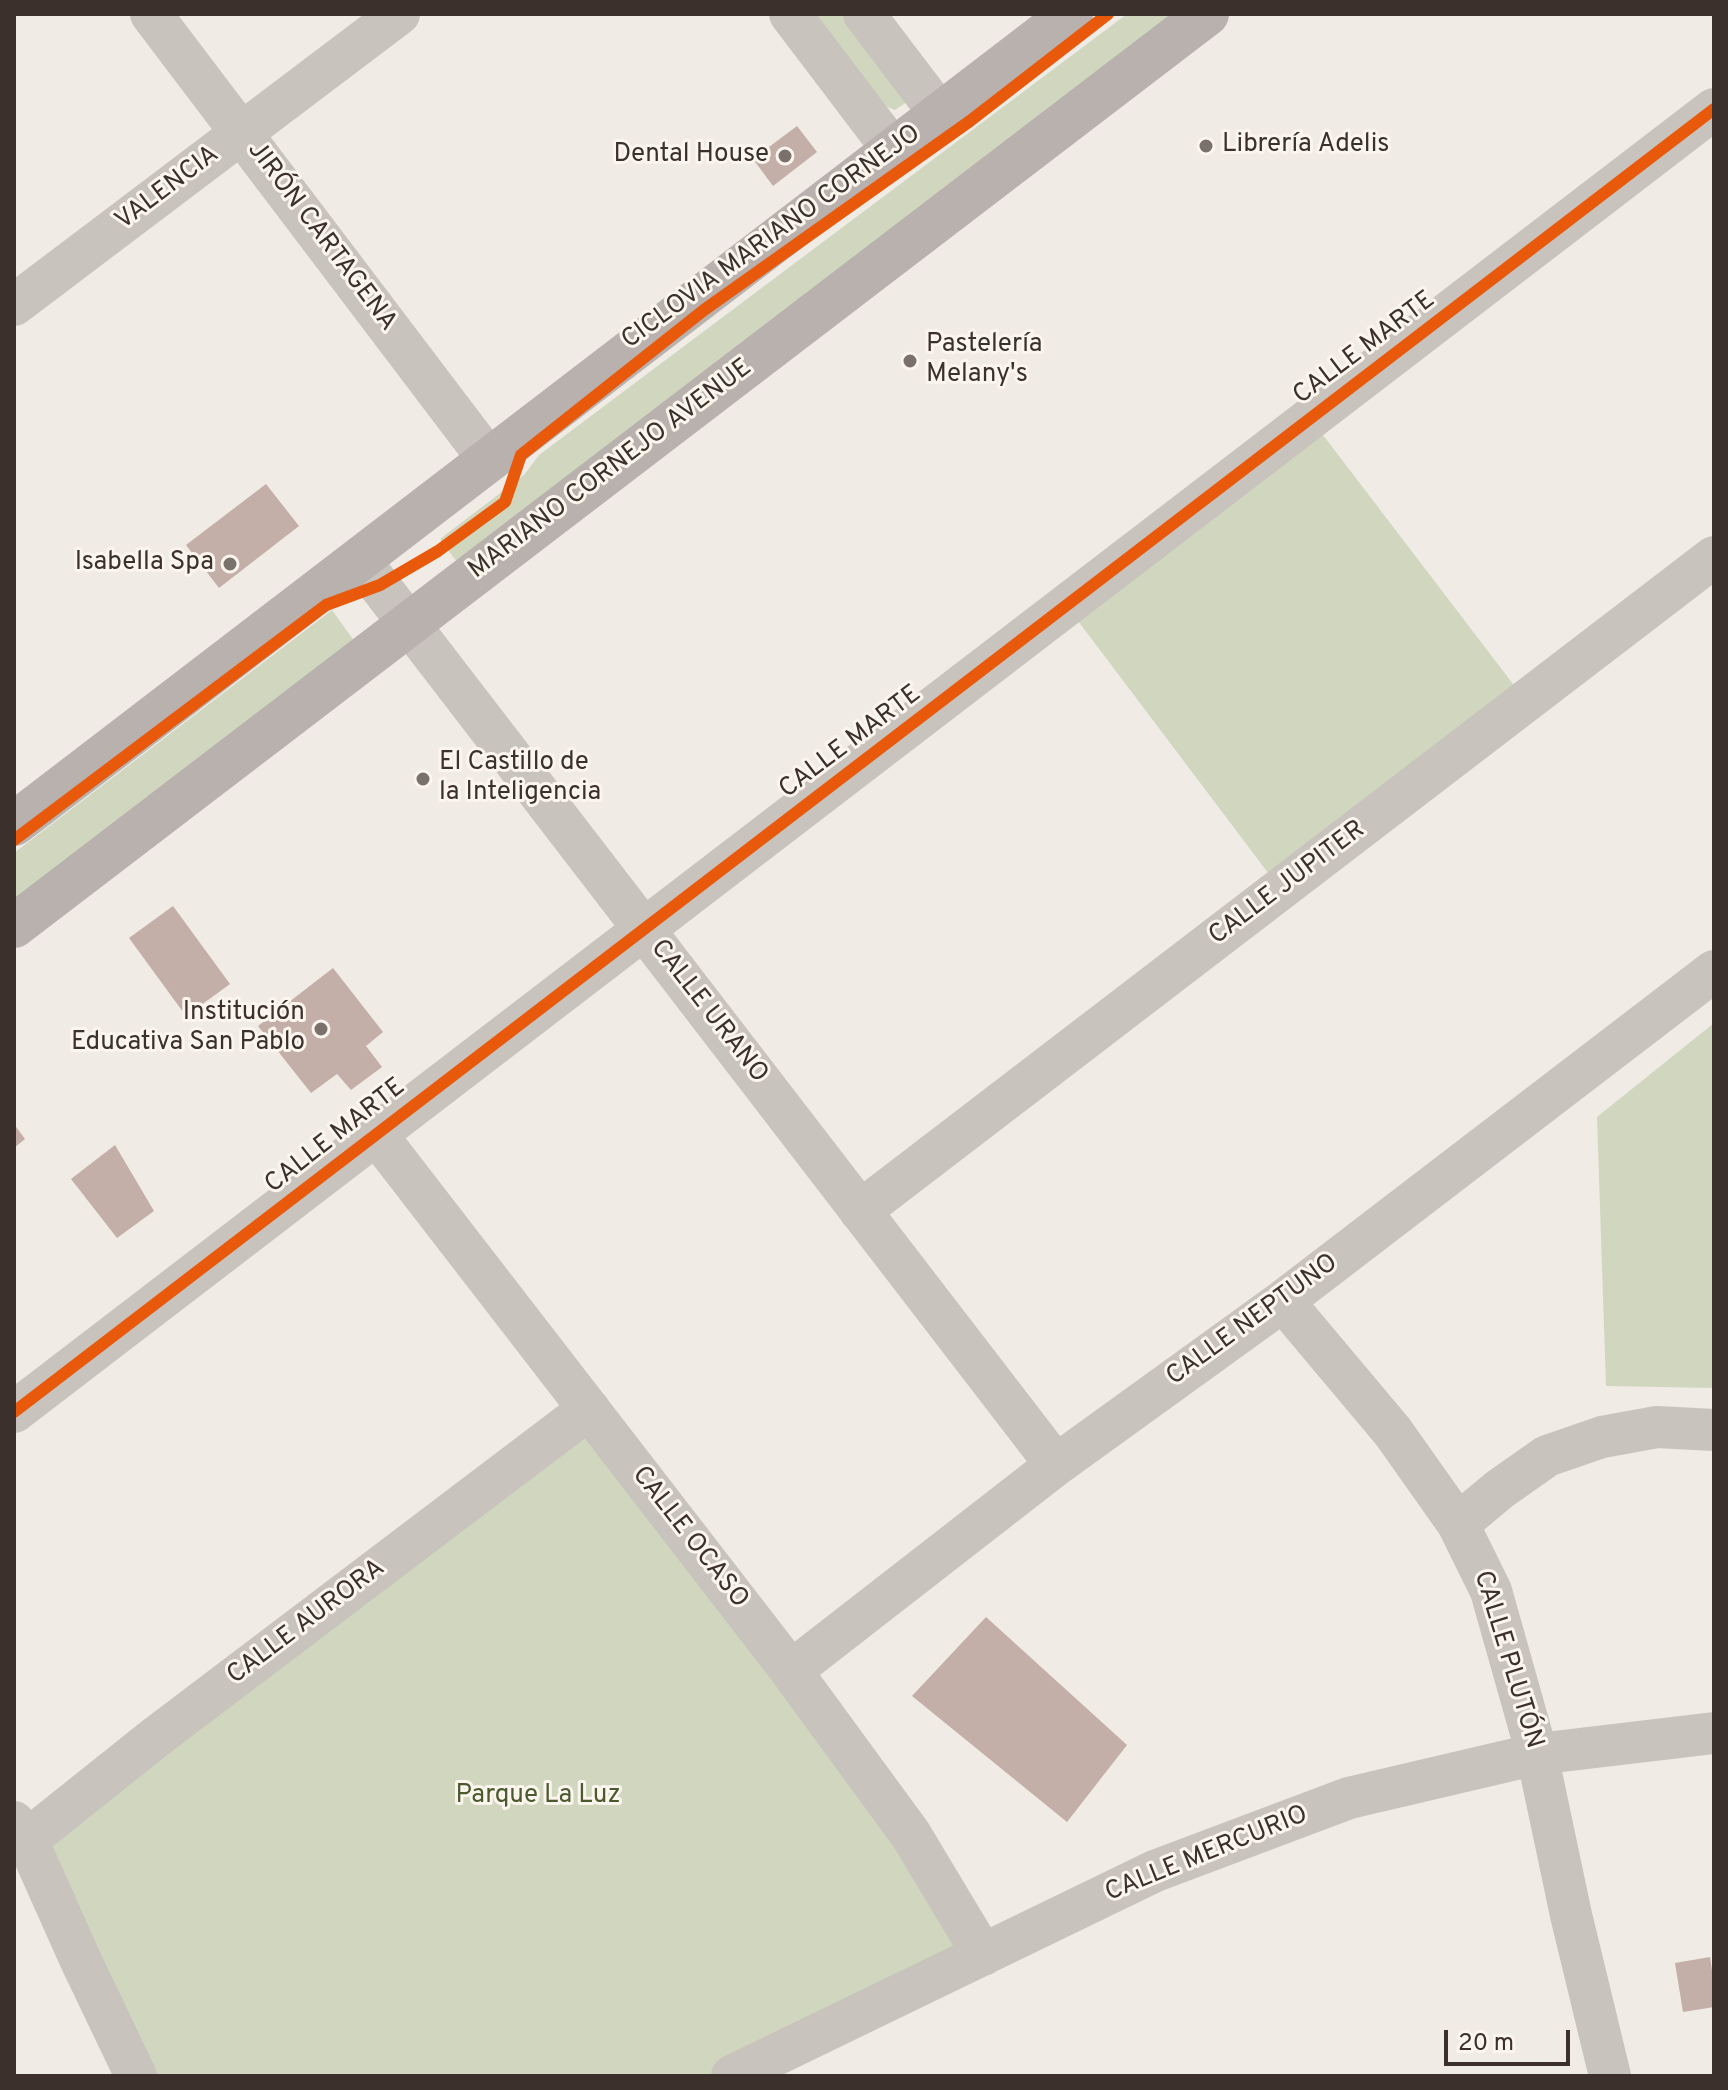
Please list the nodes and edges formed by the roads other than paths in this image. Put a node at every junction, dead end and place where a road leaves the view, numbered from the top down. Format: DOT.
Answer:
graph roads {
  1 [pos="151,14"];
  2 [pos="399,14"];
  3 [pos="790,14"];
  4 [pos="864,14"];
  5 [pos="1071,14"];
  6 [pos="1207,14"];
  7 [pos="1714,109"];
  8 [pos="940,114"];
  9 [pos="242,132"];
  10 [pos="894,151"];
  11 [pos="14,305"];
  12 [pos="489,460"];
  13 [pos="1714,557"];
  14 [pos="359,559"];
  15 [pos="409,623"];
  16 [pos="14,824"];
  17 [pos="14,926"];
  18 [pos="644,929"];
  19 [pos="1714,971"];
  20 [pos="376,1134"];
  21 [pos="860,1211"];
  22 [pos="1283,1301"];
  23 [pos="589,1409"];
  24 [pos="14,1412"];
  25 [pos="1714,1430"];
  26 [pos="1056,1465"];
  27 [pos="1458,1524"];
  28 [pos="791,1671"];
  29 [pos="1714,1733"];
  30 [pos="1537,1754"];
  31 [pos="21,1831"];
  32 [pos="983,1955"];
  33 [pos="136,2076"];
  34 [pos="732,2076"];
  35 [pos="1610,2076"];
  1 -- 9 [label="street, JIRÓN CARTAGENA"];
  2 -- 9 [label="street, VALENCIA"];
  3 -- 10 [label="street"];
  4 -- 8 [label="street"];
  5 -- 8 [label="main road"];
  6 -- 15 [label="main road, MARIANO CORNEJO AVENUE"];
  7 -- 18 [label="street, CALLE MARTE"];
  8 -- 10 [label="main road"];
  9 -- 11 [label="street, VALENCIA"];
  9 -- 12 [label="street, JIRÓN CARTAGENA"];
  10 -- 12 [label="main road"];
  12 -- 14 [label="main road"];
  13 -- 21 [label="street, CALLE JUPITER"];
  14 -- 15 [label="street, CALLE URANO"];
  14 -- 16 [label="main road"];
  15 -- 17 [label="main road, MARIANO CORNEJO AVENUE"];
  15 -- 18 [label="street, CALLE URANO"];
  18 -- 20 [label="street, CALLE MARTE"];
  18 -- 21 [label="street, CALLE URANO"];
  19 -- 22 [label="street, CALLE NEPTUNO"];
  20 -- 23 [label="street, CALLE OCASO"];
  20 -- 24 [label="street, CALLE MARTE"];
  21 -- 26 [label="street, CALLE URANO"];
  22 -- 26 [label="street, CALLE NEPTUNO"];
  22 -- 27 [label="street, CALLE PLUTÓN"];
  23 -- 28 [label="street, CALLE OCASO"];
  23 -- 31 [label="street, CALLE AURORA"];
  25 -- 27 [label="street"];
  26 -- 28 [label="street, CALLE NEPTUNO"];
  27 -- 30 [label="street, CALLE PLUTÓN"];
  28 -- 32 [label="street, CALLE OCASO"];
  29 -- 30 [label="street, CALLE MERCURIO"];
  30 -- 32 [label="street, CALLE MERCURIO"];
  30 -- 35 [label="street, CALLE PLUTÓN"];
  31 -- 33 [label="street"];
  32 -- 34 [label="street, CALLE MERCURIO"];
}
